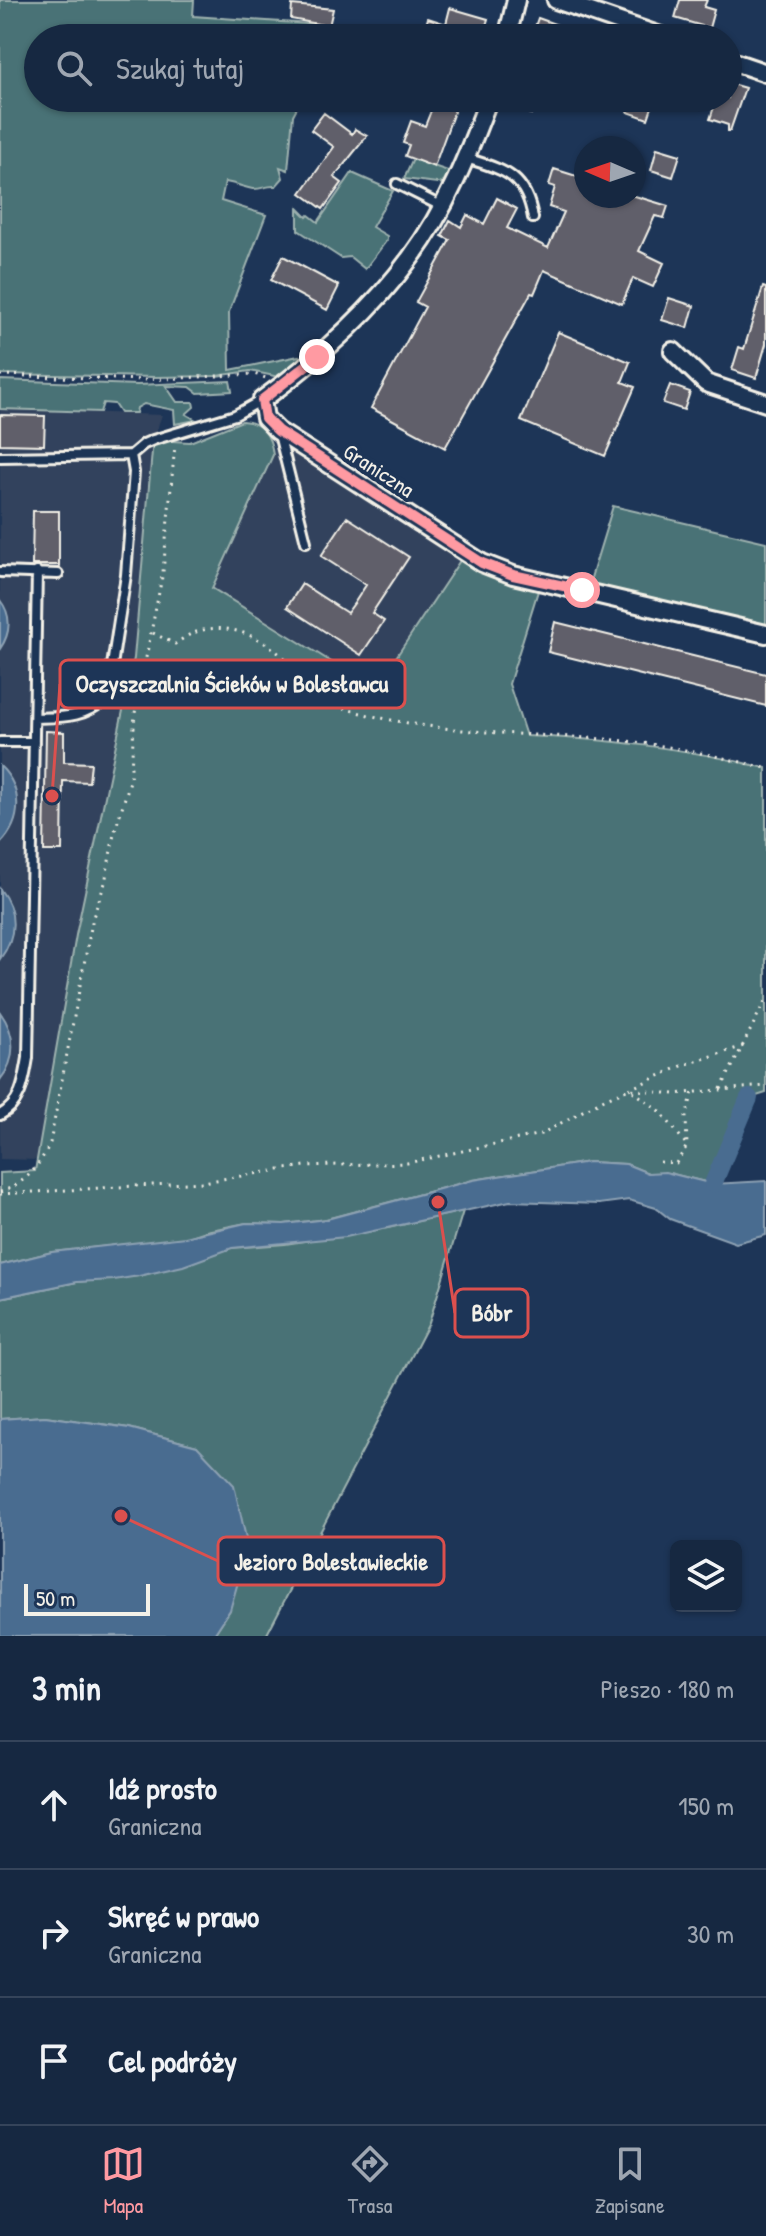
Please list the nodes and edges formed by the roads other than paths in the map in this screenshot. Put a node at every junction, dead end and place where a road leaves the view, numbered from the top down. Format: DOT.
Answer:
graph roads {
  1 [pos="516,0"];
  2 [pos="556,0"];
  3 [pos="510,24"];
  4 [pos="625,24"];
  5 [pos="742,65"];
  6 [pos="766,73"];
  7 [pos="484,112"];
  8 [pos="466,158"];
  9 [pos="397,184"];
  10 [pos="441,206"];
  11 [pos="533,218"];
  12 [pos="673,351"];
  13 [pos="262,400"];
  14 [pos="766,403"];
  15 [pos="278,431"];
  16 [pos="131,455"];
  17 [pos="0,457"];
  18 [pos="306,542"];
  19 [pos="0,572"];
  20 [pos="37,572"];
  21 [pos="58,574"];
  22 [pos="766,634"];
  23 [pos="35,718"];
  24 [pos="0,742"];
  25 [pos="34,742"];
  26 [pos="0,1115"];
  1 -- 3 [label="street"];
  2 -- 4 [label="street"];
  5 -- 6 [label="street"];
  7 -- 8 [label="street"];
  8 -- 10 [label="street"];
  8 -- 11 [label="lane"];
  9 -- 10 [label="lane"];
  10 -- 13 [label="street"];
  12 -- 14 [label="street"];
  13 -- 15 [label="street, Graniczna"];
  13 -- 16 [label="lane"];
  15 -- 18 [label="lane"];
  15 -- 22 [label="street, Graniczna"];
  16 -- 17 [label="lane"];
  16 -- 23 [label="lane"];
  19 -- 20 [label="lane"];
  20 -- 21 [label="lane"];
  20 -- 23 [label="lane"];
  23 -- 25 [label="lane"];
  24 -- 25 [label="lane"];
  25 -- 26 [label="lane"];
}
